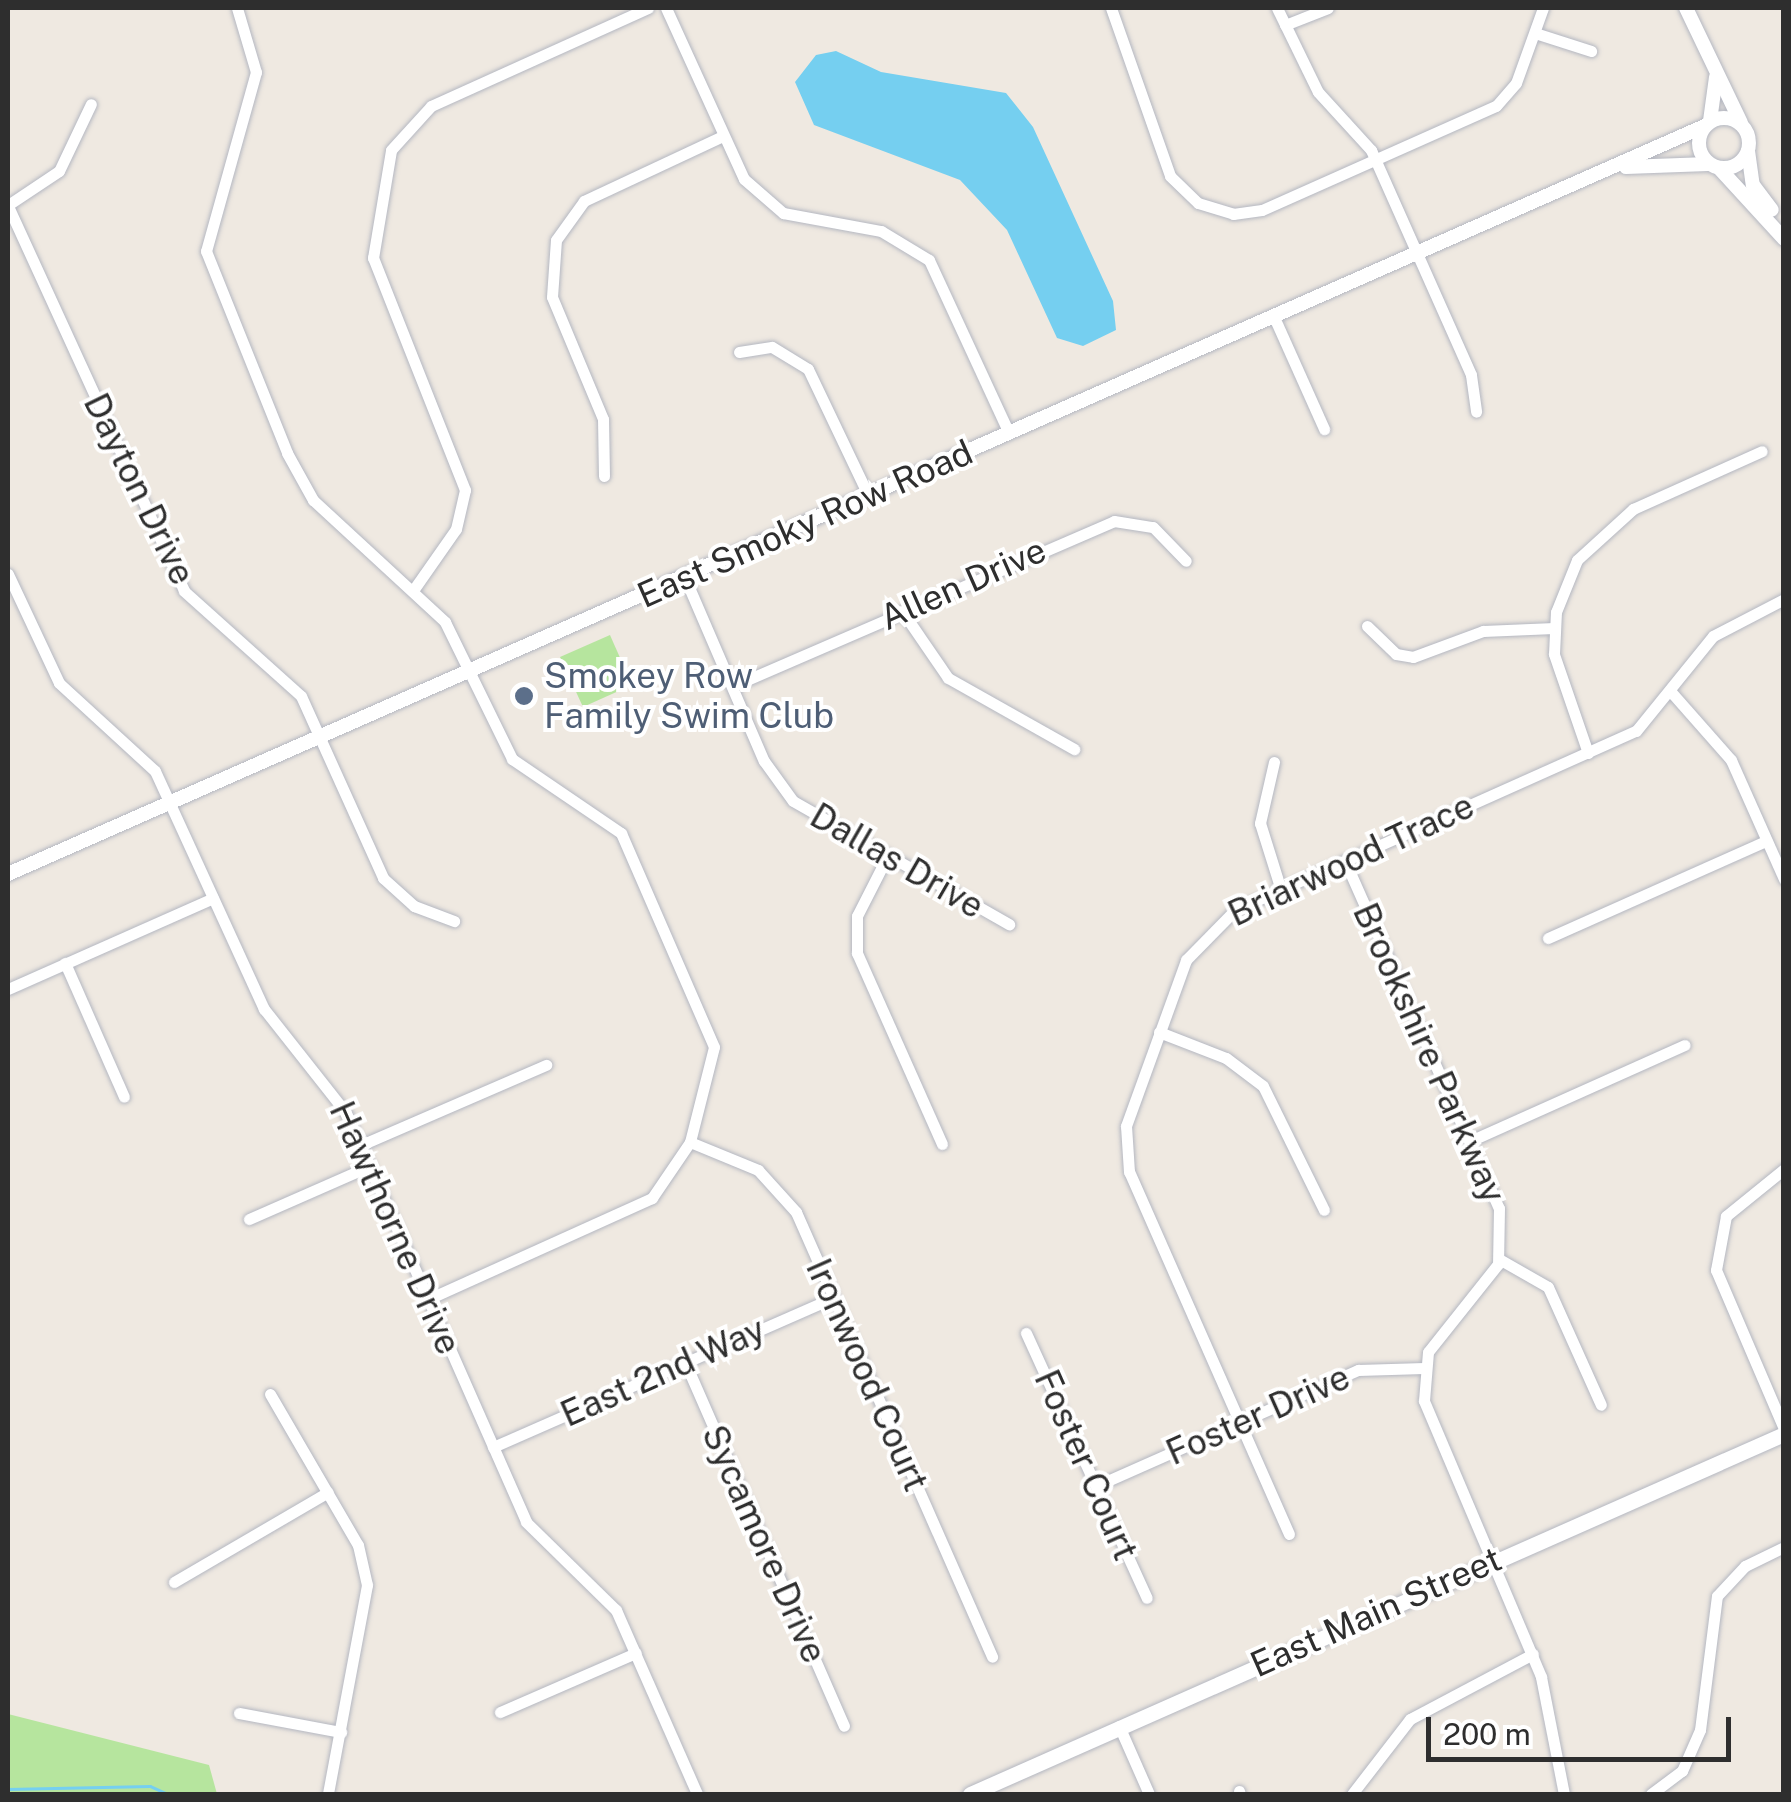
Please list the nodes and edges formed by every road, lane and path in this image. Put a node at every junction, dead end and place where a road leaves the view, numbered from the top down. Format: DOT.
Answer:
graph roads {
  1 [pos="237,8"];
  2 [pos="648,8"];
  3 [pos="666,8"];
  4 [pos="1111,8"];
  5 [pos="1277,8"];
  6 [pos="1328,8"];
  7 [pos="1543,8"];
  8 [pos="1686,8"];
  9 [pos="1285,26"];
  10 [pos="1534,33"];
  11 [pos="1591,51"];
  12 [pos="1716,76"];
  13 [pos="90,104"];
  14 [pos="1707,124"];
  15 [pos="1741,124"];
  16 [pos="723,136"];
  17 [pos="1748,151"];
  18 [pos="1376,160"];
  19 [pos="1716,166"];
  20 [pos="1601,173"];
  21 [pos="8,206"];
  22 [pos="1784,227"];
  23 [pos="1784,240"];
  24 [pos="1417,253"];
  25 [pos="1274,317"];
  26 [pos="738,352"];
  27 [pos="1476,412"];
  28 [pos="1324,429"];
  29 [pos="1009,433"];
  30 [pos="1762,451"];
  31 [pos="604,476"];
  32 [pos="868,496"];
  33 [pos="1186,561"];
  34 [pos="8,574"];
  35 [pos="685,578"];
  36 [pos="414,590"];
  37 [pos="1784,599"];
  38 [pos="902,611"];
  39 [pos="1366,626"];
  40 [pos="1554,628"];
  41 [pos="468,672"];
  42 [pos="732,686"];
  43 [pos="1672,693"];
  44 [pos="320,737"];
  45 [pos="1074,749"];
  46 [pos="1588,753"];
  47 [pos="1274,762"];
  48 [pos="171,802"];
  49 [pos="1766,841"];
  50 [pos="886,859"];
  51 [pos="1345,861"];
  52 [pos="8,874"];
  53 [pos="1784,880"];
  54 [pos="1281,890"];
  55 [pos="213,898"];
  56 [pos="454,921"];
  57 [pos="1009,924"];
  58 [pos="1548,938"];
  59 [pos="66,963"];
  60 [pos="8,989"];
  61 [pos="1159,1032"];
  62 [pos="1684,1045"];
  63 [pos="546,1065"];
  64 [pos="124,1097"];
  65 [pos="1470,1141"];
  66 [pos="690,1142"];
  67 [pos="942,1144"];
  68 [pos="361,1145"];
  69 [pos="370,1166"];
  70 [pos="1784,1169"];
  71 [pos="1324,1210"];
  72 [pos="249,1220"];
  73 [pos="1500,1259"];
  74 [pos="428,1298"];
  75 [pos="833,1298"];
  76 [pos="1026,1333"];
  77 [pos="685,1362"];
  78 [pos="1424,1368"];
  79 [pos="270,1394"];
  80 [pos="1601,1405"];
  81 [pos="1238,1422"];
  82 [pos="1784,1431"];
  83 [pos="493,1446"];
  84 [pos="1096,1486"];
  85 [pos="328,1492"];
  86 [pos="1289,1534"];
  87 [pos="1784,1547"];
  88 [pos="1493,1560"];
  89 [pos="174,1582"];
  90 [pos="1146,1598"];
  91 [pos="636,1654"];
  92 [pos="1533,1654"];
  93 [pos="992,1656"];
  94 [pos="500,1712"];
  95 [pos="239,1713"];
  96 [pos="844,1726"];
  97 [pos="1119,1726"];
  98 [pos="341,1732"];
  99 [pos="328,1794"];
  100 [pos="697,1794"];
  101 [pos="970,1794"];
  102 [pos="1149,1794"];
  103 [pos="1352,1794"];
  104 [pos="1564,1794"];
  105 [pos="1650,1794"];
  1 -- 36 [label="street"];
  2 -- 36 [label="street"];
  3 -- 16 [label="street"];
  4 -- 18 [label="street"];
  5 -- 9 [label="street"];
  6 -- 9 [label="street"];
  7 -- 10 [label="street"];
  8 -- 12 [label="street"];
  9 -- 18 [label="street"];
  10 -- 11 [label="street"];
  10 -- 18 [label="street"];
  12 -- 14 [label="street"];
  12 -- 15 [label="street"];
  13 -- 21 [label="street"];
  14 -- 15 [label="street"];
  14 -- 19 [label="street"];
  14 -- 20 [label="street"];
  15 -- 17 [label="street"];
  16 -- 29 [label="street"];
  16 -- 31 [label="street"];
  17 -- 19 [label="street"];
  17 -- 22 [label="street"];
  18 -- 24 [label="street"];
  19 -- 20 [label="street"];
  19 -- 23 [label="street"];
  20 -- 24 [label="street, East Smoky Row Road"];
  21 -- 44 [label="street, Dayton Drive"];
  24 -- 25 [label="street, East Smoky Row Road"];
  24 -- 27 [label="street"];
  25 -- 28 [label="street"];
  25 -- 29 [label="street, East Smoky Row Road"];
  26 -- 32 [label="street"];
  29 -- 32 [label="street, East Smoky Row Road"];
  30 -- 40 [label="street"];
  32 -- 35 [label="street, East Smoky Row Road"];
  33 -- 38 [label="street, Allen Drive"];
  34 -- 48 [label="street, Hawthorne Drive"];
  35 -- 41 [label="street, East Smoky Row Road"];
  35 -- 42 [label="street, Dallas Drive"];
  36 -- 41 [label="street"];
  37 -- 43 [label="street, Briarwood Trace"];
  38 -- 42 [label="street, Allen Drive"];
  38 -- 45 [label="street"];
  39 -- 40 [label="street"];
  40 -- 46 [label="street"];
  41 -- 44 [label="street, East Smoky Row Road"];
  41 -- 66 [label="street"];
  42 -- 50 [label="street, Dallas Drive"];
  43 -- 46 [label="street, Briarwood Trace"];
  43 -- 49 [label="street"];
  44 -- 48 [label="street, East Smoky Row Road"];
  44 -- 56 [label="street, Dayton Drive"];
  46 -- 51 [label="street, Briarwood Trace"];
  47 -- 54 [label="street"];
  48 -- 52 [label="street, East Smoky Row Road"];
  48 -- 55 [label="street, Hawthorne Drive"];
  49 -- 53 [label="street"];
  49 -- 58 [label="street"];
  50 -- 57 [label="street, Dallas Drive"];
  50 -- 67 [label="street"];
  51 -- 54 [label="street, Briarwood Trace"];
  51 -- 65 [label="street, Brookshire Parkway"];
  54 -- 61 [label="street, Briarwood Trace"];
  55 -- 59 [label="street"];
  55 -- 68 [label="street, Hawthorne Drive"];
  59 -- 60 [label="street"];
  59 -- 64 [label="street"];
  61 -- 71 [label="street"];
  61 -- 81 [label="street, Briarwood Trace"];
  62 -- 65 [label="street"];
  63 -- 68 [label="street"];
  65 -- 73 [label="street, Brookshire Parkway"];
  66 -- 74 [label="street"];
  66 -- 75 [label="street, Ironwood Court"];
  68 -- 69 [label="street, Hawthorne Drive"];
  69 -- 72 [label="street"];
  69 -- 74 [label="street, Hawthorne Drive"];
  70 -- 82 [label="street"];
  73 -- 78 [label="street"];
  73 -- 80 [label="street"];
  74 -- 83 [label="street, Hawthorne Drive"];
  75 -- 77 [label="street, East 2nd Way"];
  75 -- 93 [label="street, Ironwood Court"];
  76 -- 84 [label="street, Foster Court"];
  77 -- 83 [label="street, East 2nd Way"];
  77 -- 96 [label="street, Sycamore Drive"];
  78 -- 81 [label="street, Foster Drive"];
  78 -- 88 [label="street"];
  79 -- 85 [label="street"];
  81 -- 84 [label="street, Foster Drive"];
  81 -- 86 [label="street, Briarwood Trace"];
  82 -- 88 [label="main road, East Main Street"];
  83 -- 91 [label="street, Hawthorne Drive"];
  84 -- 90 [label="street, Foster Court"];
  85 -- 89 [label="street"];
  85 -- 98 [label="street"];
  87 -- 105 [label="street"];
  88 -- 92 [label="street"];
  88 -- 97 [label="main road, East Main Street"];
  91 -- 94 [label="street"];
  91 -- 100 [label="street, Hawthorne Drive"];
  92 -- 103 [label="street"];
  92 -- 104 [label="street"];
  95 -- 98 [label="street"];
  97 -- 101 [label="main road, East Main Street"];
  97 -- 102 [label="street"];
  98 -- 99 [label="street"];
}
